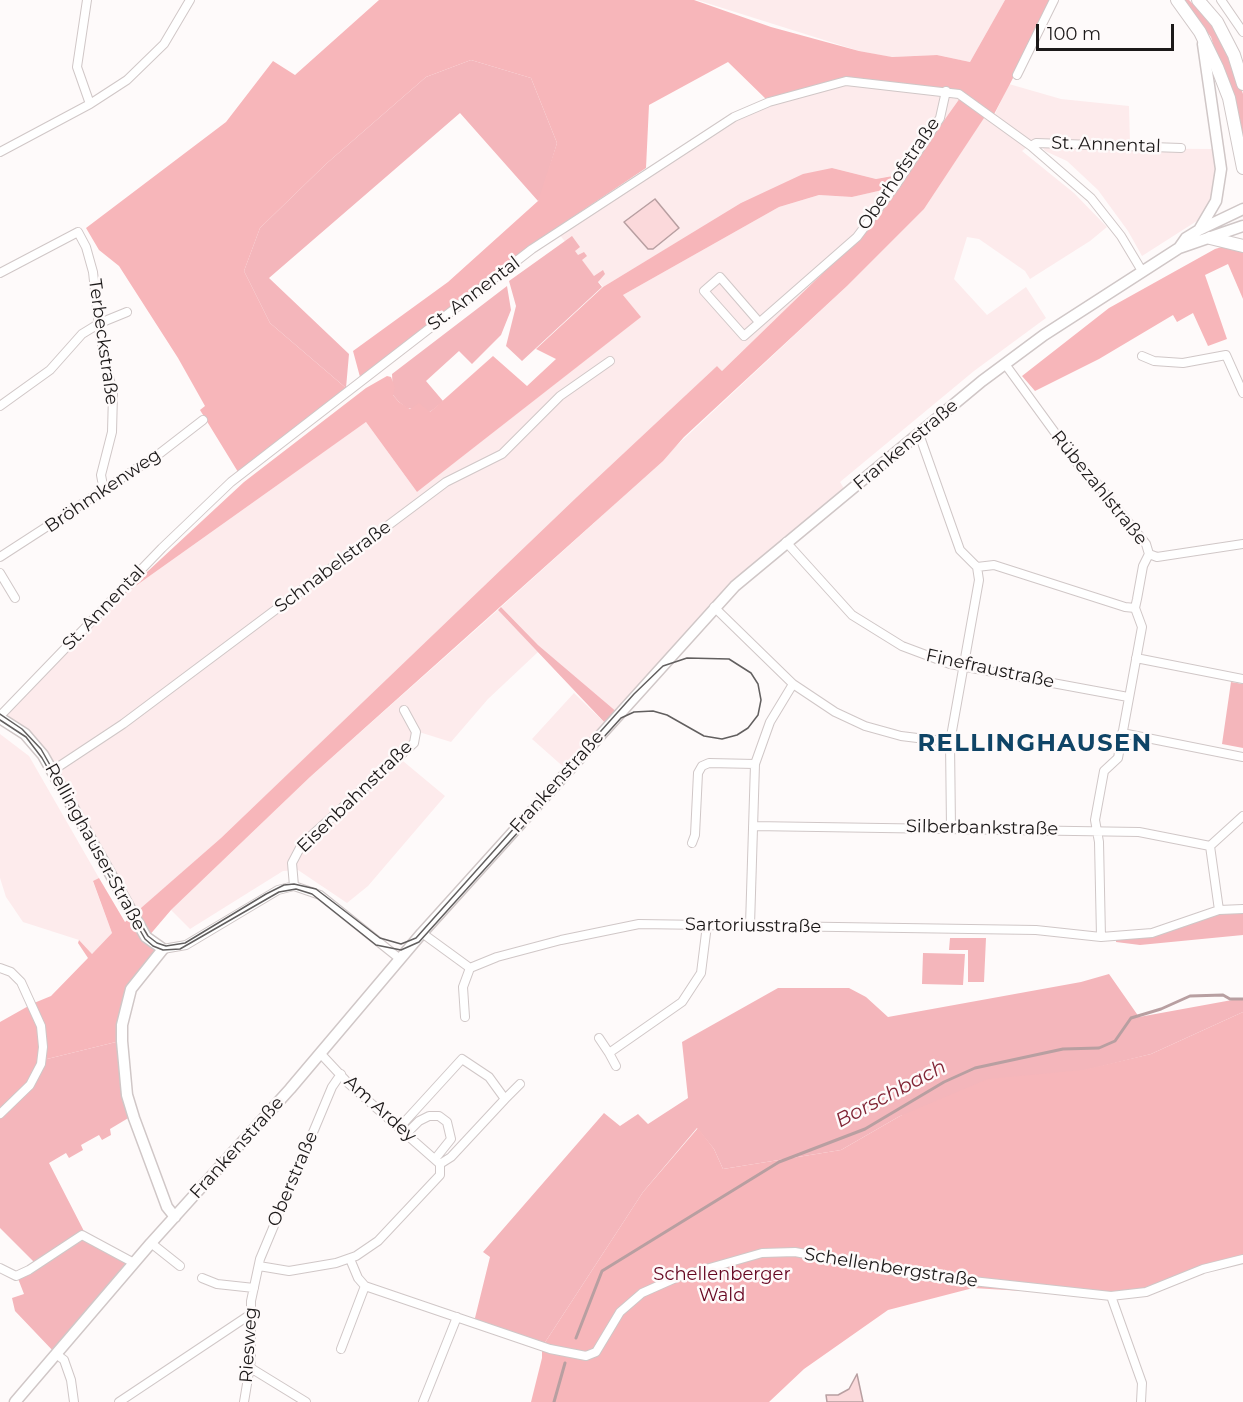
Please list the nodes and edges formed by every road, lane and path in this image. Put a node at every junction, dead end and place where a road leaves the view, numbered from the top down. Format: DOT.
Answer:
graph roads {
  1 [pos="87,0"];
  2 [pos="190,0"];
  3 [pos="1054,0"];
  4 [pos="1177,0"];
  5 [pos="1198,0"];
  6 [pos="1221,0"];
  7 [pos="1200,32"];
  8 [pos="1243,32"];
  9 [pos="1017,75"];
  10 [pos="1243,84"];
  11 [pos="946,91"];
  12 [pos="90,104"];
  13 [pos="1032,146"];
  14 [pos="1181,148"];
  15 [pos="0,152"];
  16 [pos="1243,168"];
  17 [pos="1243,209"];
  18 [pos="1243,226"];
  19 [pos="1199,230"];
  20 [pos="1210,238"];
  21 [pos="1243,246"];
  22 [pos="1179,248"];
  23 [pos="1142,271"];
  24 [pos="0,273"];
  25 [pos="127,312"];
  26 [pos="759,322"];
  27 [pos="100,323"];
  28 [pos="1142,356"];
  29 [pos="610,361"];
  30 [pos="1005,364"];
  31 [pos="1243,393"];
  32 [pos="0,405"];
  33 [pos="203,420"];
  34 [pos="919,434"];
  35 [pos="104,491"];
  36 [pos="786,542"];
  37 [pos="1243,544"];
  38 [pos="1149,554"];
  39 [pos="0,557"];
  40 [pos="977,567"];
  41 [pos="0,573"];
  42 [pos="15,598"];
  43 [pos="714,607"];
  44 [pos="1136,608"];
  45 [pos="1136,658"];
  46 [pos="965,666"];
  47 [pos="1243,679"];
  48 [pos="793,684"];
  49 [pos="1128,698"];
  50 [pos="405,710"];
  51 [pos="0,717"];
  52 [pos="1122,734"];
  53 [pos="950,742"];
  54 [pos="1243,757"];
  55 [pos="755,764"];
  56 [pos="52,771"];
  57 [pos="1243,816"];
  58 [pos="753,826"];
  59 [pos="951,828"];
  60 [pos="1096,831"];
  61 [pos="692,843"];
  62 [pos="1210,846"];
  63 [pos="294,886"];
  64 [pos="1243,909"];
  65 [pos="1218,910"];
  66 [pos="707,925"];
  67 [pos="750,925"];
  68 [pos="422,933"];
  69 [pos="1101,937"];
  70 [pos="164,949"];
  71 [pos="400,959"];
  72 [pos="0,968"];
  73 [pos="470,968"];
  74 [pos="465,1017"];
  75 [pos="599,1038"];
  76 [pos="320,1053"];
  77 [pos="609,1053"];
  78 [pos="616,1066"];
  79 [pos="341,1074"];
  80 [pos="520,1084"];
  81 [pos="505,1099"];
  82 [pos="0,1114"];
  83 [pos="403,1131"];
  84 [pos="437,1162"];
  85 [pos="175,1217"];
  86 [pos="151,1243"];
  87 [pos="350,1259"];
  88 [pos="1243,1259"];
  89 [pos="134,1263"];
  90 [pos="180,1266"];
  91 [pos="259,1266"];
  92 [pos="0,1268"];
  93 [pos="202,1278"];
  94 [pos="365,1286"];
  95 [pos="254,1288"];
  96 [pos="1111,1296"];
  97 [pos="251,1314"];
  98 [pos="458,1317"];
  99 [pos="341,1349"];
  100 [pos="56,1354"];
  101 [pos="249,1367"];
  102 [pos="15,1402"];
  103 [pos="74,1402"];
  104 [pos="119,1402"];
  105 [pos="244,1402"];
  106 [pos="306,1402"];
  107 [pos="423,1402"];
  108 [pos="1141,1402"];
  1 -- 12 [label="street"];
  2 -- 12 [label="street"];
  3 -- 9 [label="street"];
  4 -- 7 [label="main road"];
  5 -- 10 [label="main road"];
  6 -- 8 [label="street"];
  7 -- 16 [label="main road"];
  7 -- 19 [label="main road"];
  11 -- 13 [label="street, St. Annental"];
  11 -- 26 [label="street, Oberhofstraße"];
  11 -- 51 [label="street, St. Annental"];
  12 -- 15 [label="street"];
  13 -- 14 [label="street, St. Annental"];
  13 -- 23 [label="street, St. Annental"];
  17 -- 19 [label="main road, Frankenstraße"];
  18 -- 20 [label="main road, Frankenstraße"];
  19 -- 22 [label="main road, Frankenstraße"];
  20 -- 21 [label="main road"];
  20 -- 22 [label="main road, Frankenstraße"];
  22 -- 23 [label="main road, Frankenstraße"];
  23 -- 30 [label="main road, Frankenstraße"];
  24 -- 27 [label="street, Terbeckstraße"];
  25 -- 27 [label="street"];
  26 -- 26 [label="street, Oberhofstraße"];
  27 -- 32 [label="street"];
  27 -- 35 [label="street, Terbeckstraße"];
  28 -- 31 [label="street"];
  29 -- 56 [label="street, Schnabelstraße"];
  30 -- 34 [label="main road, Frankenstraße"];
  30 -- 38 [label="street, Rübezahlstraße"];
  33 -- 35 [label="street, Bröhmkenweg"];
  34 -- 36 [label="main road, Frankenstraße"];
  34 -- 40 [label="street"];
  35 -- 39 [label="street, Bröhmkenweg"];
  36 -- 43 [label="main road, Frankenstraße"];
  36 -- 46 [label="street, Finefraustraße"];
  37 -- 38 [label="street"];
  38 -- 44 [label="street, Rübezahlstraße"];
  40 -- 44 [label="street"];
  40 -- 46 [label="street"];
  41 -- 42 [label="street"];
  43 -- 48 [label="street"];
  43 -- 68 [label="main road, Frankenstraße"];
  44 -- 45 [label="street, Rübezahlstraße"];
  45 -- 47 [label="street"];
  45 -- 49 [label="street, Rübezahlstraße"];
  46 -- 49 [label="street, Finefraustraße"];
  46 -- 53 [label="street"];
  48 -- 53 [label="street"];
  48 -- 55 [label="street"];
  49 -- 52 [label="street, Rübezahlstraße"];
  50 -- 63 [label="street, Eisenbahnstraße"];
  51 -- 56 [label="main road, Rellinghauser Straße"];
  52 -- 54 [label="street"];
  52 -- 60 [label="street, Rübezahlstraße"];
  53 -- 59 [label="street"];
  55 -- 58 [label="street"];
  55 -- 61 [label="street"];
  56 -- 70 [label="main road, Rellinghauser Straße"];
  57 -- 62 [label="street"];
  58 -- 59 [label="street, Silberbankstraße"];
  58 -- 67 [label="street"];
  59 -- 60 [label="street, Silberbankstraße"];
  60 -- 62 [label="street, Silberbankstraße"];
  60 -- 69 [label="street, Rübezahlstraße"];
  62 -- 65 [label="street"];
  63 -- 70 [label="street"];
  63 -- 71 [label="street"];
  64 -- 65 [label="street, Sartoriusstraße"];
  65 -- 69 [label="street, Sartoriusstraße"];
  66 -- 67 [label="street, Sartoriusstraße"];
  66 -- 73 [label="street, Sartoriusstraße"];
  66 -- 77 [label="street"];
  67 -- 69 [label="street, Sartoriusstraße"];
  68 -- 71 [label="main road, Frankenstraße"];
  68 -- 73 [label="street"];
  70 -- 85 [label="main road"];
  71 -- 76 [label="main road, Frankenstraße"];
  72 -- 82 [label="street"];
  73 -- 74 [label="street"];
  75 -- 77 [label="street"];
  76 -- 79 [label="street, Am Ardey"];
  76 -- 85 [label="main road, Frankenstraße"];
  77 -- 78 [label="street"];
  79 -- 83 [label="street, Am Ardey"];
  79 -- 91 [label="street, Oberstraße"];
  80 -- 81 [label="street"];
  81 -- 83 [label="street"];
  81 -- 84 [label="street"];
  83 -- 84 [label="street, Am Ardey"];
  83 -- 84 [label="street"];
  84 -- 87 [label="street"];
  85 -- 86 [label="main road, Frankenstraße"];
  86 -- 89 [label="main road, Frankenstraße"];
  86 -- 90 [label="street"];
  87 -- 91 [label="street"];
  87 -- 94 [label="street"];
  88 -- 96 [label="street, Schellenbergstraße"];
  89 -- 92 [label="street"];
  89 -- 100 [label="main road, Frankenstraße"];
  91 -- 95 [label="street, Oberstraße"];
  93 -- 95 [label="street"];
  94 -- 98 [label="street, Schellenbergstraße"];
  94 -- 99 [label="street"];
  95 -- 97 [label="street, Riesweg"];
  96 -- 98 [label="street, Schellenbergstraße"];
  96 -- 108 [label="street"];
  97 -- 101 [label="street, Riesweg"];
  97 -- 104 [label="street"];
  98 -- 107 [label="street"];
  100 -- 102 [label="main road, Frankenstraße"];
  100 -- 103 [label="street"];
  101 -- 105 [label="street, Riesweg"];
  101 -- 106 [label="street"];
}
